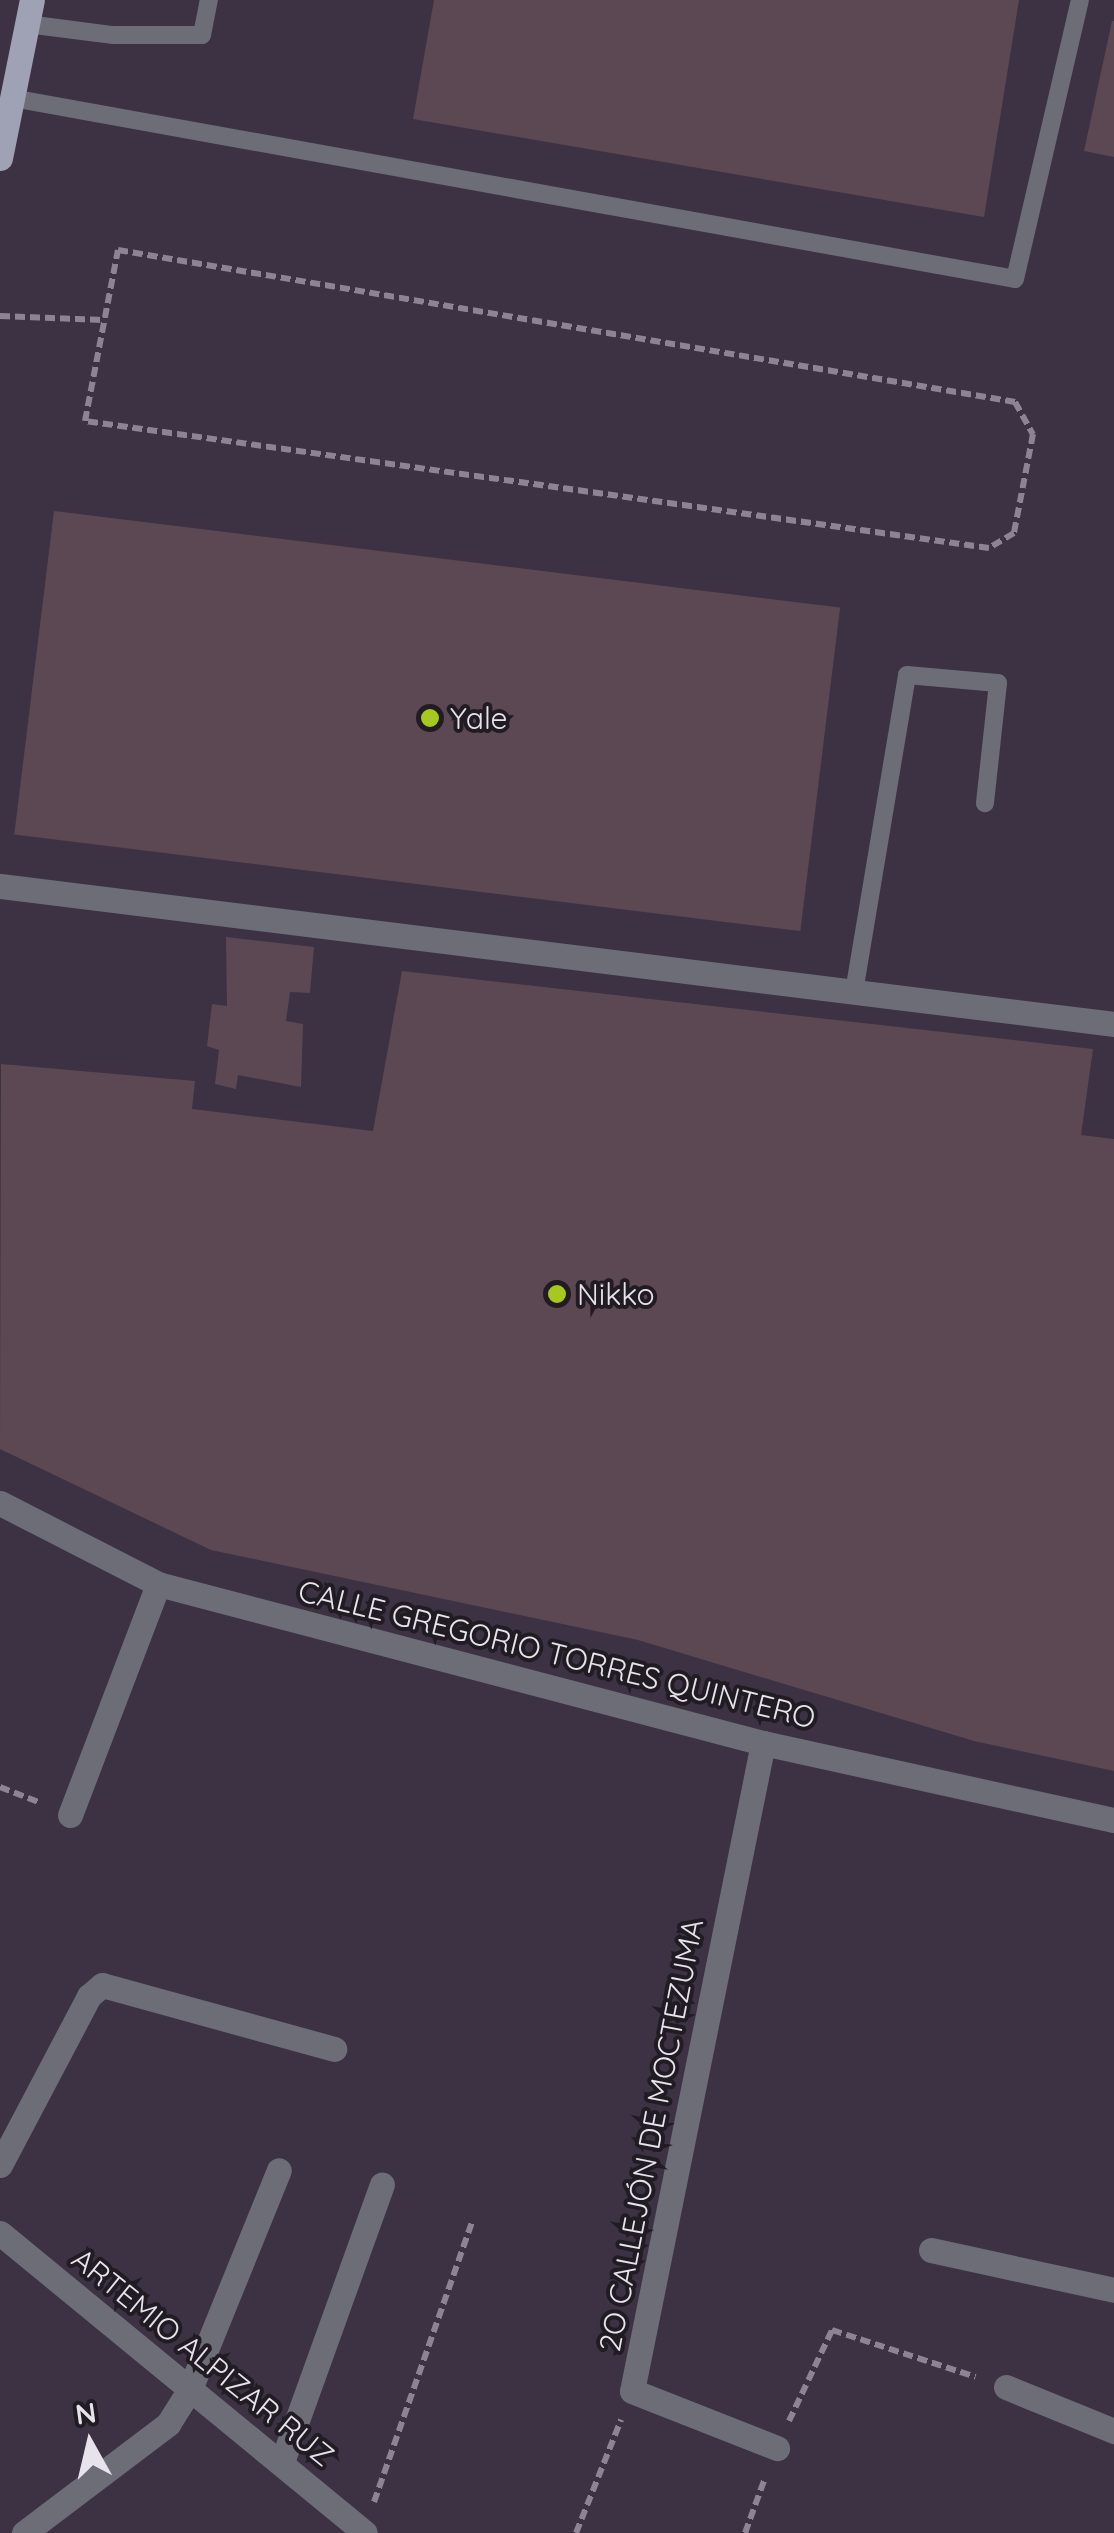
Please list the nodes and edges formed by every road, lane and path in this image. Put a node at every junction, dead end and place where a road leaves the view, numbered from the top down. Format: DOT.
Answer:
graph roads {
  1 [pos="208,0"];
  2 [pos="1080,0"];
  3 [pos="29,12"];
  4 [pos="12,98"];
  5 [pos="0,158"];
  6 [pos="0,316"];
  7 [pos="103,320"];
  8 [pos="984,803"];
  9 [pos="0,886"];
  10 [pos="854,992"];
  11 [pos="1114,1024"];
  12 [pos="0,1503"];
  13 [pos="158,1584"];
  14 [pos="763,1743"];
  15 [pos="0,1787"];
  16 [pos="70,1814"];
  17 [pos="1114,1820"];
  18 [pos="334,2049"];
  19 [pos="0,2165"];
  20 [pos="279,2170"];
  21 [pos="382,2184"];
  22 [pos="473,2220"];
  23 [pos="0,2233"];
  24 [pos="931,2250"];
  25 [pos="1114,2290"];
  26 [pos="832,2330"];
  27 [pos="1006,2386"];
  28 [pos="190,2389"];
  29 [pos="632,2391"];
  30 [pos="1114,2431"];
  31 [pos="777,2448"];
  32 [pos="282,2462"];
  33 [pos="24,2533"];
  34 [pos="364,2533"];
  35 [pos="576,2533"];
  1 -- 3 [label="lane"];
  2 -- 4 [label="lane"];
  3 -- 4 [label="main road"];
  4 -- 5 [label="main road"];
  6 -- 7 [label="path"];
  7 -- 7 [label="path"];
  8 -- 10 [label="lane"];
  9 -- 10 [label="street"];
  10 -- 11 [label="street"];
  12 -- 13 [label="street, CALLE GREGORIO TORRES QUINTERO"];
  13 -- 14 [label="street, CALLE GREGORIO TORRES QUINTERO"];
  13 -- 16 [label="street"];
  14 -- 17 [label="street, CALLE GREGORIO TORRES QUINTERO"];
  14 -- 29 [label="street, 2O CALLEJÓN DE MOCTEZUMA"];
  15 -- 16 [label="path"];
  18 -- 19 [label="street"];
  20 -- 28 [label="street"];
  21 -- 32 [label="street"];
  22 -- 34 [label="path"];
  23 -- 28 [label="street, ARTEMIO ALPIZAR RUZ"];
  24 -- 25 [label="street"];
  26 -- 27 [label="path"];
  27 -- 30 [label="street"];
  28 -- 32 [label="street, ARTEMIO ALPIZAR RUZ"];
  28 -- 33 [label="street"];
  29 -- 31 [label="street"];
  29 -- 35 [label="path, 2O CALLEJÓN DE MOCTEZUMA"];
  32 -- 34 [label="street, ARTEMIO ALPIZAR RUZ"];
}
